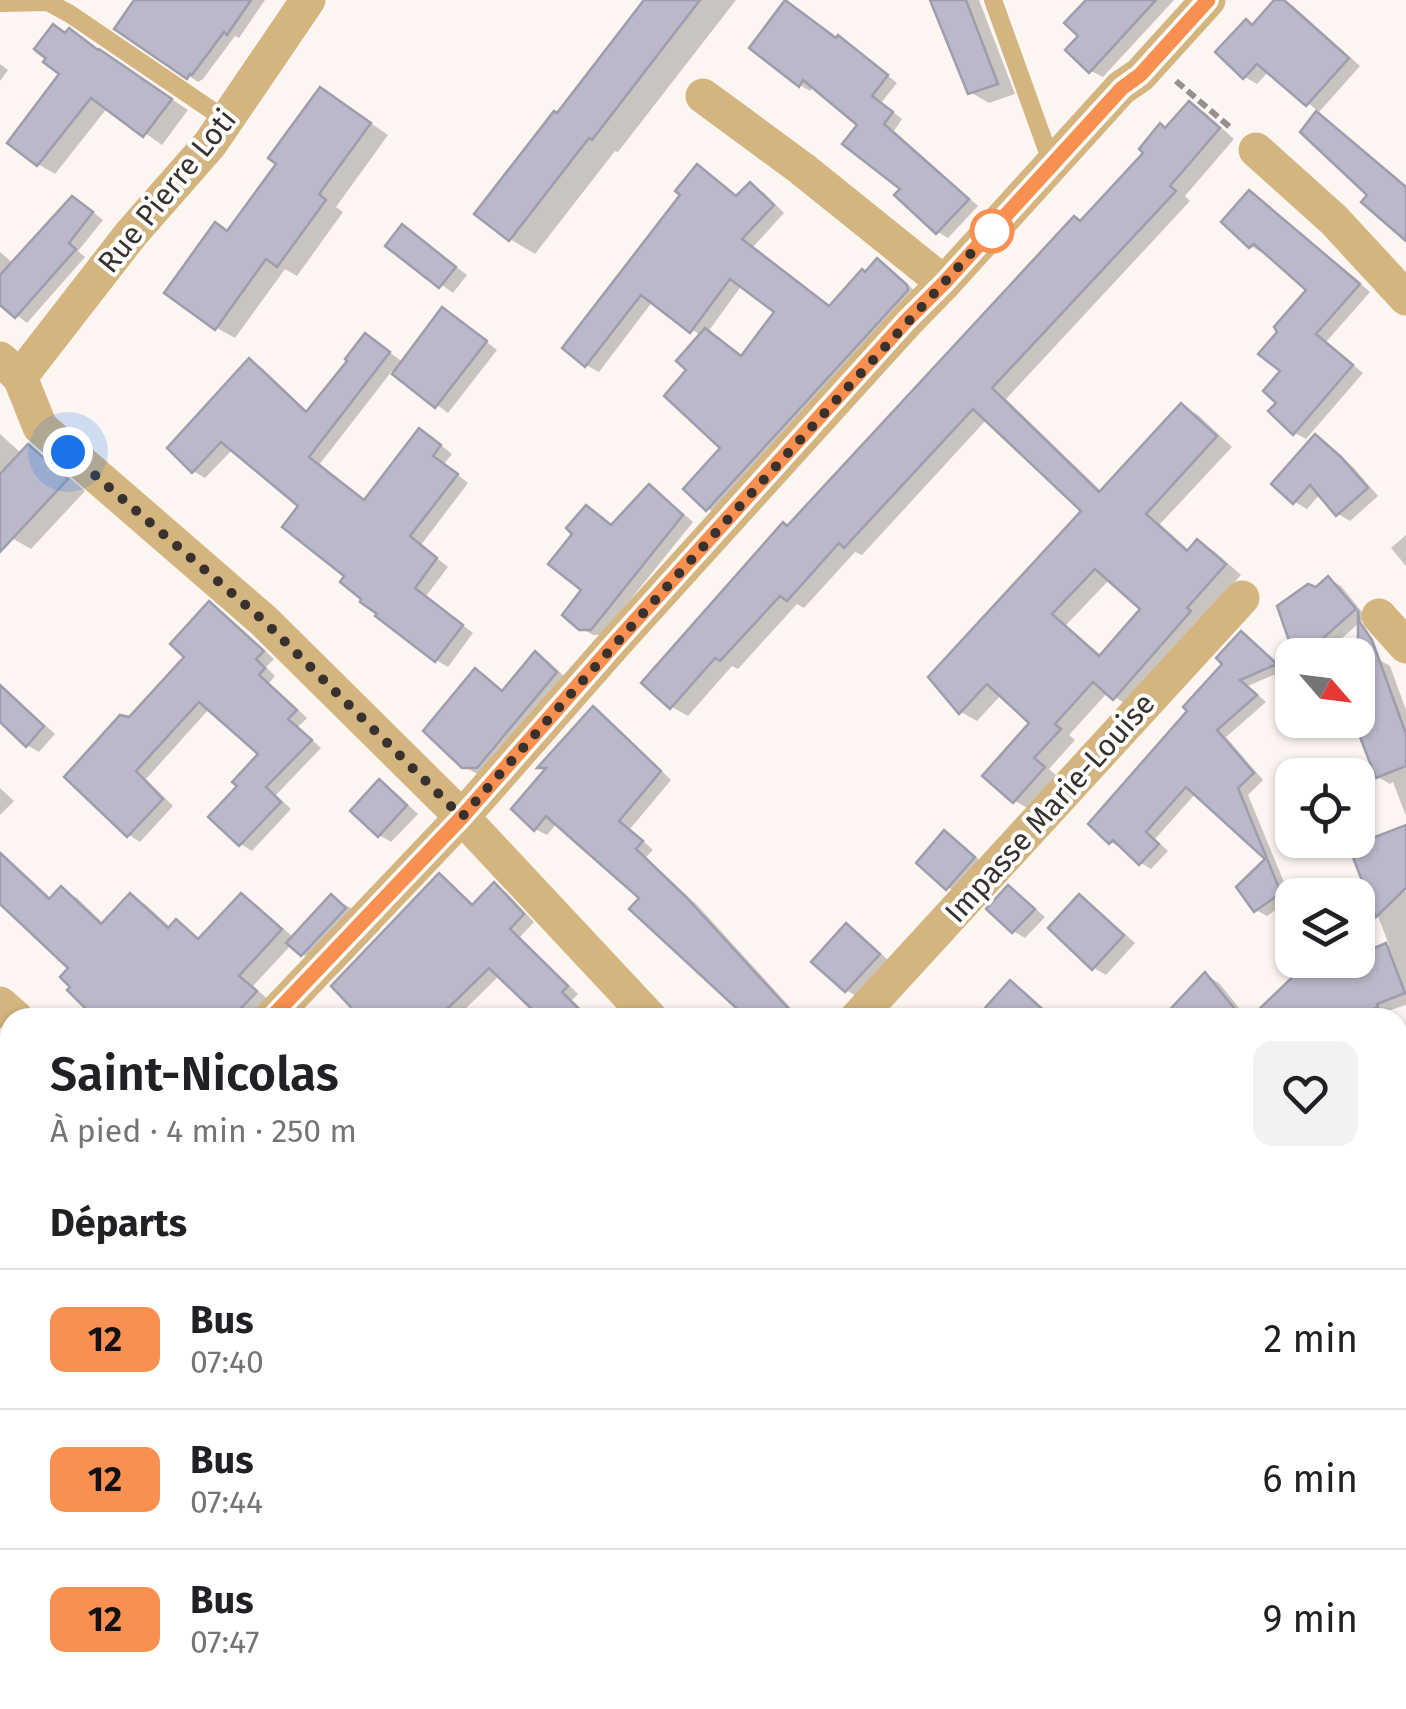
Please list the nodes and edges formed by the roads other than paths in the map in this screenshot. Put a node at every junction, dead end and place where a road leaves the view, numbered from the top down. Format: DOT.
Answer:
graph roads {
  1 [pos="308,0"];
  2 [pos="993,0"];
  3 [pos="1208,0"];
  4 [pos="0,3"];
  5 [pos="703,96"];
  6 [pos="226,120"];
  7 [pos="1256,150"];
  8 [pos="1052,164"];
  9 [pos="944,283"];
  10 [pos="1406,298"];
  11 [pos="10,368"];
  12 [pos="1242,598"];
  13 [pos="1379,616"];
  14 [pos="1406,646"];
  15 [pos="462,817"];
  16 [pos="281,1008"];
  17 [pos="641,1008"];
  18 [pos="866,1008"];
  1 -- 6 [label="street, Rue Pierre Loti"];
  2 -- 8 [label="lane"];
  3 -- 8 [label="street"];
  4 -- 6 [label="lane"];
  5 -- 9 [label="street"];
  6 -- 11 [label="street, Rue Pierre Loti"];
  7 -- 10 [label="street"];
  8 -- 9 [label="street"];
  9 -- 15 [label="street"];
  11 -- 15 [label="street"];
  12 -- 18 [label="street, Impasse Marie-Louise"];
  13 -- 14 [label="street"];
  15 -- 16 [label="street"];
  15 -- 17 [label="street"];
}
